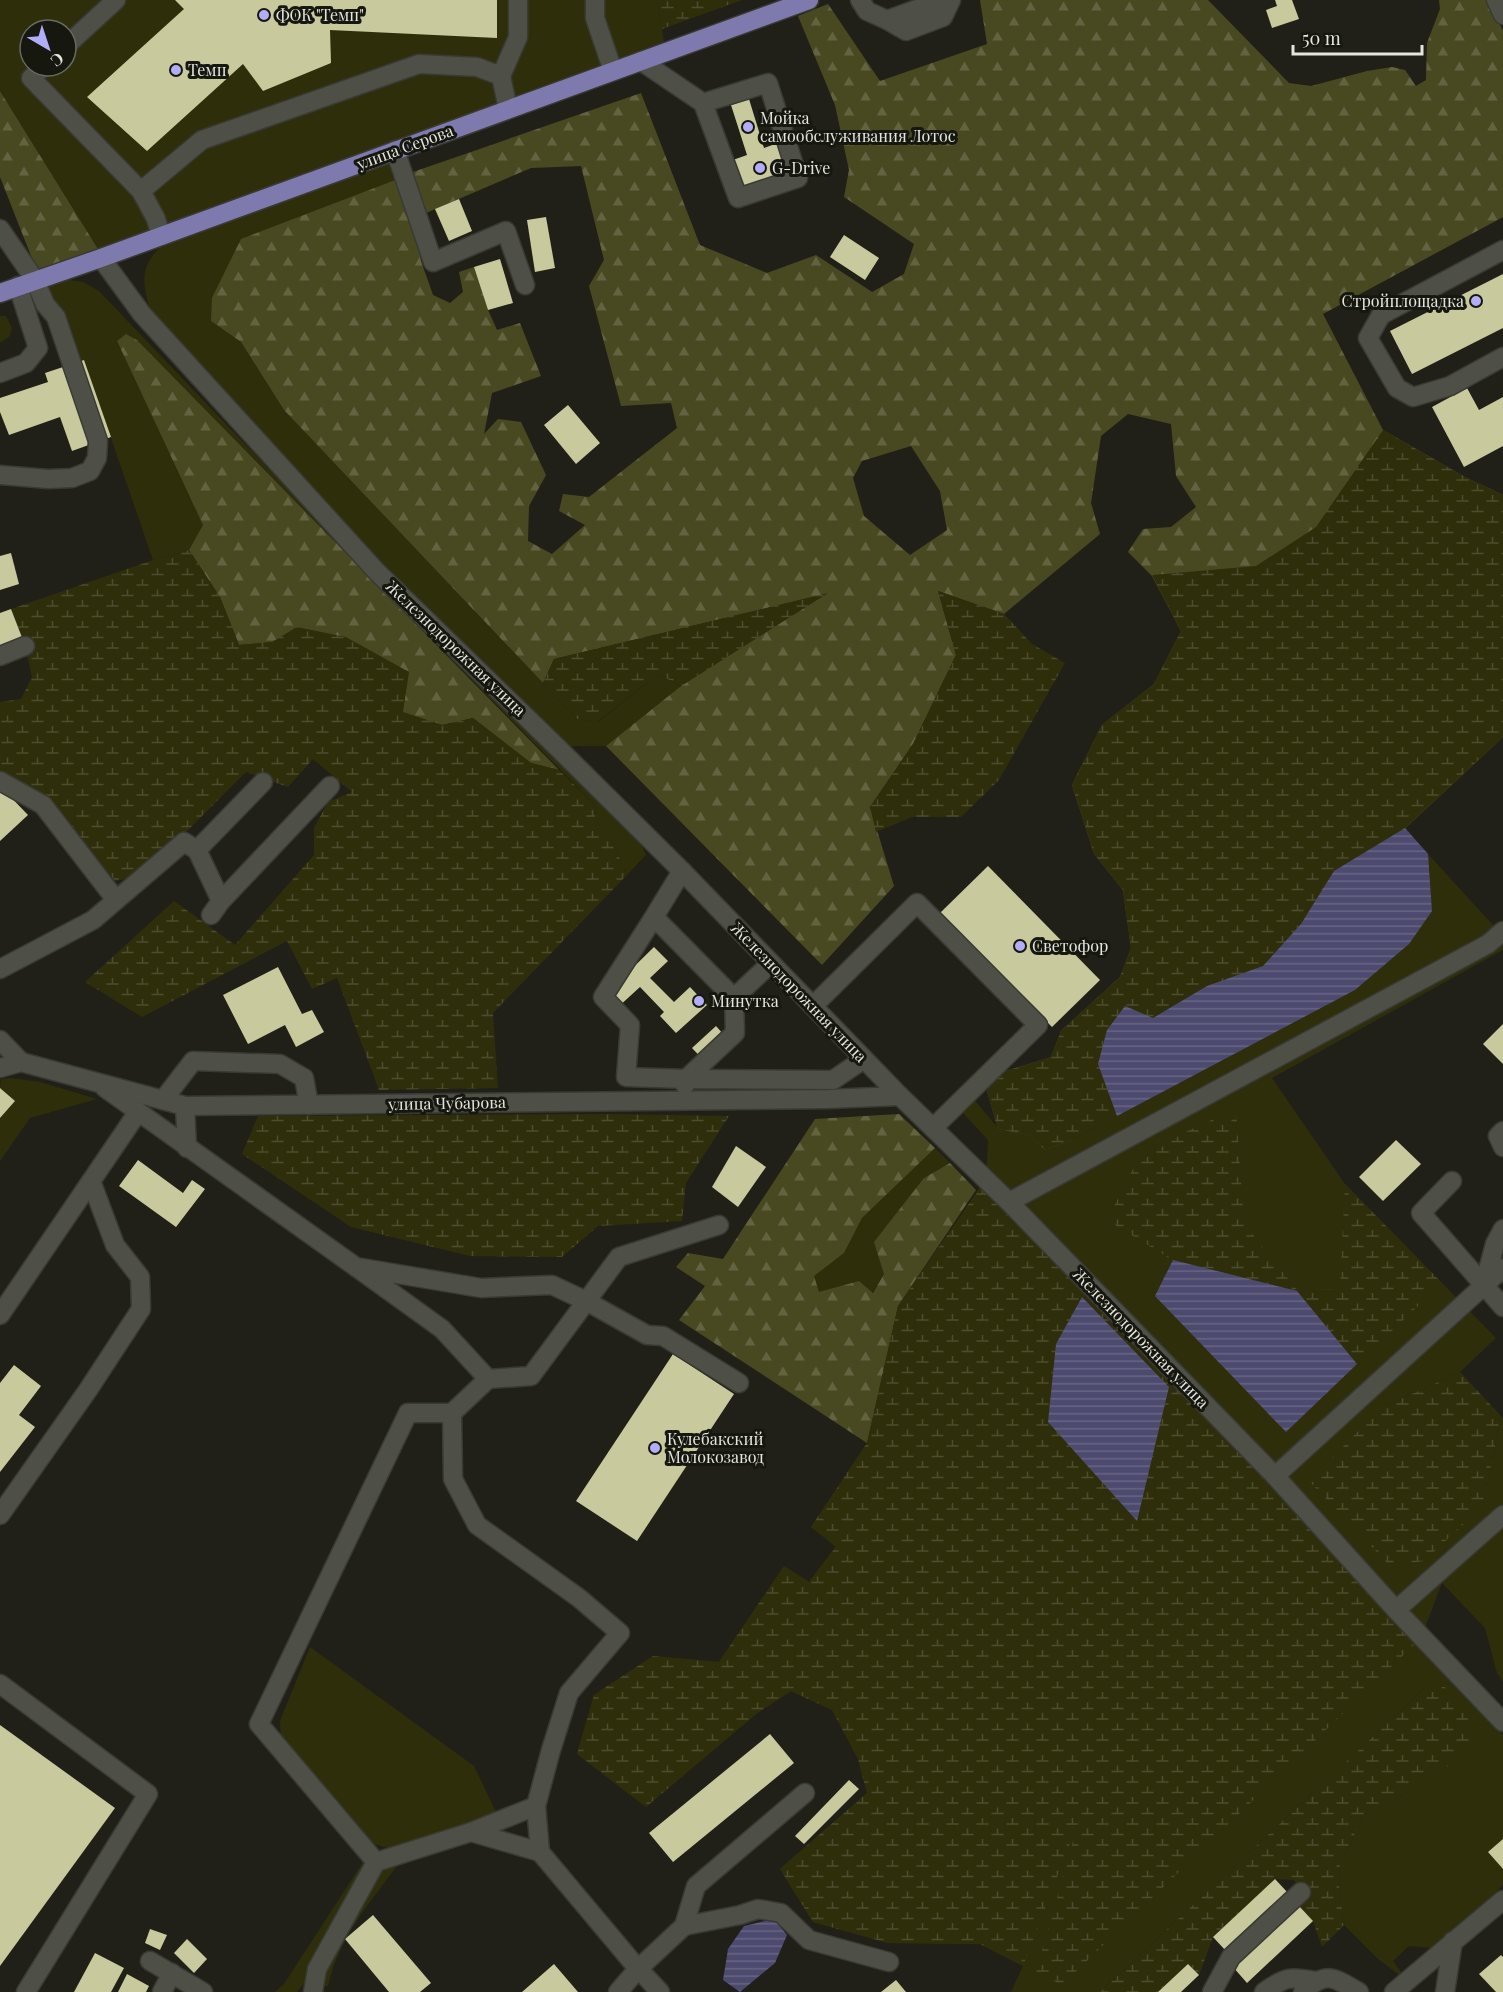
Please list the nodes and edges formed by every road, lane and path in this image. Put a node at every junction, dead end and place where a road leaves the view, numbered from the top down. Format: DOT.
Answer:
graph roads {
  1 [pos="116,0"];
  2 [pos="518,0"];
  3 [pos="595,0"];
  4 [pos="809,0"];
  5 [pos="860,0"];
  6 [pos="942,0"];
  7 [pos="951,0"];
  8 [pos="1496,0"];
  9 [pos="1503,15"];
  10 [pos="887,20"];
  11 [pos="78,35"];
  12 [pos="641,61"];
  13 [pos="613,71"];
  14 [pos="501,76"];
  15 [pos="31,78"];
  16 [pos="703,103"];
  17 [pos="508,109"];
  18 [pos="395,150"];
  19 [pos="141,191"];
  20 [pos="0,229"];
  21 [pos="161,236"];
  22 [pos="1503,250"];
  23 [pos="101,258"];
  24 [pos="35,280"];
  25 [pos="525,285"];
  26 [pos="18,286"];
  27 [pos="0,293"];
  28 [pos="1503,357"];
  29 [pos="0,373"];
  30 [pos="0,475"];
  31 [pos="25,646"];
  32 [pos="0,656"];
  33 [pos="0,781"];
  34 [pos="263,782"];
  35 [pos="330,786"];
  36 [pos="197,850"];
  37 [pos="682,872"];
  38 [pos="116,900"];
  39 [pos="654,916"];
  40 [pos="1503,931"];
  41 [pos="771,963"];
  42 [pos="0,969"];
  43 [pos="734,998"];
  44 [pos="813,1006"];
  45 [pos="0,1040"];
  46 [pos="864,1059"];
  47 [pos="21,1062"];
  48 [pos="0,1068"];
  49 [pos="686,1079"];
  50 [pos="96,1082"];
  51 [pos="900,1096"];
  52 [pos="164,1100"];
  53 [pos="681,1100"];
  54 [pos="309,1105"];
  55 [pos="185,1106"];
  56 [pos="138,1112"];
  57 [pos="933,1128"];
  58 [pos="1503,1131"];
  59 [pos="1503,1147"];
  60 [pos="187,1148"];
  61 [pos="91,1181"];
  62 [pos="1452,1182"];
  63 [pos="1009,1202"];
  64 [pos="719,1225"];
  65 [pos="1503,1229"];
  66 [pos="356,1267"];
  67 [pos="1503,1268"];
  68 [pos="1484,1286"];
  69 [pos="586,1301"];
  70 [pos="1503,1307"];
  71 [pos="0,1315"];
  72 [pos="488,1378"];
  73 [pos="740,1383"];
  74 [pos="452,1413"];
  75 [pos="1275,1476"];
  76 [pos="0,1515"];
  77 [pos="1503,1515"];
  78 [pos="1396,1610"];
  79 [pos="0,1684"];
  80 [pos="1503,1722"];
  81 [pos="805,1793"];
  82 [pos="536,1806"];
  83 [pos="471,1832"];
  84 [pos="540,1852"];
  85 [pos="376,1862"];
  86 [pos="1301,1892"];
  87 [pos="1503,1900"];
  88 [pos="684,1926"];
  89 [pos="1453,1941"];
  90 [pos="150,1961"];
  91 [pos="889,1962"];
  92 [pos="638,1969"];
  93 [pos="172,1973"];
  94 [pos="1309,1986"];
  95 [pos="26,1992"];
  96 [pos="162,1992"];
  97 [pos="203,1992"];
  98 [pos="313,1992"];
  99 [pos="618,1992"];
  100 [pos="660,1992"];
  101 [pos="1212,1992"];
  102 [pos="1264,1992"];
  103 [pos="1359,1992"];
  104 [pos="1394,1992"];
  105 [pos="1445,1992"];
  1 -- 11 [label="street"];
  2 -- 14 [label="street"];
  3 -- 13 [label="street"];
  4 -- 12 [label="main road, улица Серова"];
  5 -- 10 [label="street"];
  6 -- 10 [label="street"];
  7 -- 10 [label="street"];
  8 -- 9 [label="street"];
  12 -- 13 [label="main road, улица Серова"];
  12 -- 16 [label="street"];
  13 -- 17 [label="main road, улица Серова"];
  14 -- 17 [label="street"];
  14 -- 19 [label="street"];
  15 -- 19 [label="street"];
  16 -- 16 [label="street"];
  17 -- 18 [label="main road, улица Серова"];
  18 -- 21 [label="main road, улица Серова"];
  18 -- 25 [label="street"];
  19 -- 21 [label="street"];
  20 -- 24 [label="street"];
  21 -- 23 [label="main road, улица Серова"];
  22 -- 28 [label="street"];
  23 -- 24 [label="main road, улица Серова"];
  23 -- 37 [label="street, Железнодорожная улица"];
  24 -- 26 [label="main road, улица Серова"];
  24 -- 30 [label="street"];
  26 -- 27 [label="main road, улица Серова"];
  26 -- 29 [label="street"];
  31 -- 32 [label="street"];
  33 -- 38 [label="street"];
  34 -- 36 [label="street"];
  35 -- 36 [label="street"];
  36 -- 38 [label="street"];
  37 -- 39 [label="street"];
  37 -- 41 [label="street, Железнодорожная улица"];
  38 -- 42 [label="street"];
  39 -- 43 [label="street"];
  39 -- 49 [label="street"];
  40 -- 63 [label="street"];
  41 -- 43 [label="street"];
  41 -- 44 [label="street, Железнодорожная улица"];
  43 -- 49 [label="street"];
  44 -- 46 [label="street, Железнодорожная улица"];
  44 -- 57 [label="street"];
  45 -- 47 [label="street"];
  46 -- 49 [label="street"];
  46 -- 51 [label="street, Железнодорожная улица"];
  47 -- 48 [label="street"];
  47 -- 50 [label="street, улица Чубарова"];
  49 -- 53 [label="street"];
  50 -- 52 [label="street, улица Чубарова"];
  50 -- 56 [label="street"];
  51 -- 53 [label="street, улица Чубарова"];
  51 -- 57 [label="street, Железнодорожная улица"];
  52 -- 54 [label="street"];
  52 -- 55 [label="street, улица Чубарова"];
  53 -- 54 [label="street, улица Чубарова"];
  54 -- 55 [label="street, улица Чубарова"];
  55 -- 60 [label="street"];
  56 -- 60 [label="street"];
  56 -- 61 [label="street"];
  57 -- 63 [label="street, Железнодорожная улица"];
  58 -- 59 [label="street"];
  60 -- 66 [label="street"];
  61 -- 71 [label="street"];
  61 -- 76 [label="street"];
  62 -- 68 [label="street"];
  63 -- 75 [label="street, Железнодорожная улица"];
  64 -- 69 [label="street"];
  65 -- 68 [label="street"];
  66 -- 69 [label="street"];
  66 -- 72 [label="street"];
  67 -- 68 [label="street"];
  68 -- 70 [label="street"];
  68 -- 75 [label="street"];
  69 -- 72 [label="street"];
  69 -- 73 [label="street"];
  72 -- 74 [label="street"];
  74 -- 82 [label="street"];
  74 -- 85 [label="street"];
  75 -- 78 [label="street, Железнодорожная улица"];
  77 -- 78 [label="street"];
  78 -- 80 [label="street, Железнодорожная улица"];
  79 -- 95 [label="street"];
  81 -- 88 [label="street"];
  82 -- 83 [label="street"];
  82 -- 84 [label="street"];
  83 -- 84 [label="street"];
  83 -- 85 [label="street"];
  84 -- 92 [label="street"];
  85 -- 98 [label="street"];
  86 -- 101 [label="street"];
  87 -- 89 [label="street"];
  88 -- 91 [label="street"];
  88 -- 92 [label="street"];
  89 -- 104 [label="street"];
  89 -- 105 [label="street"];
  90 -- 93 [label="street"];
  92 -- 99 [label="street"];
  92 -- 100 [label="street"];
  93 -- 96 [label="street"];
  93 -- 97 [label="street"];
  94 -- 102 [label="street"];
  94 -- 103 [label="street"];
}
